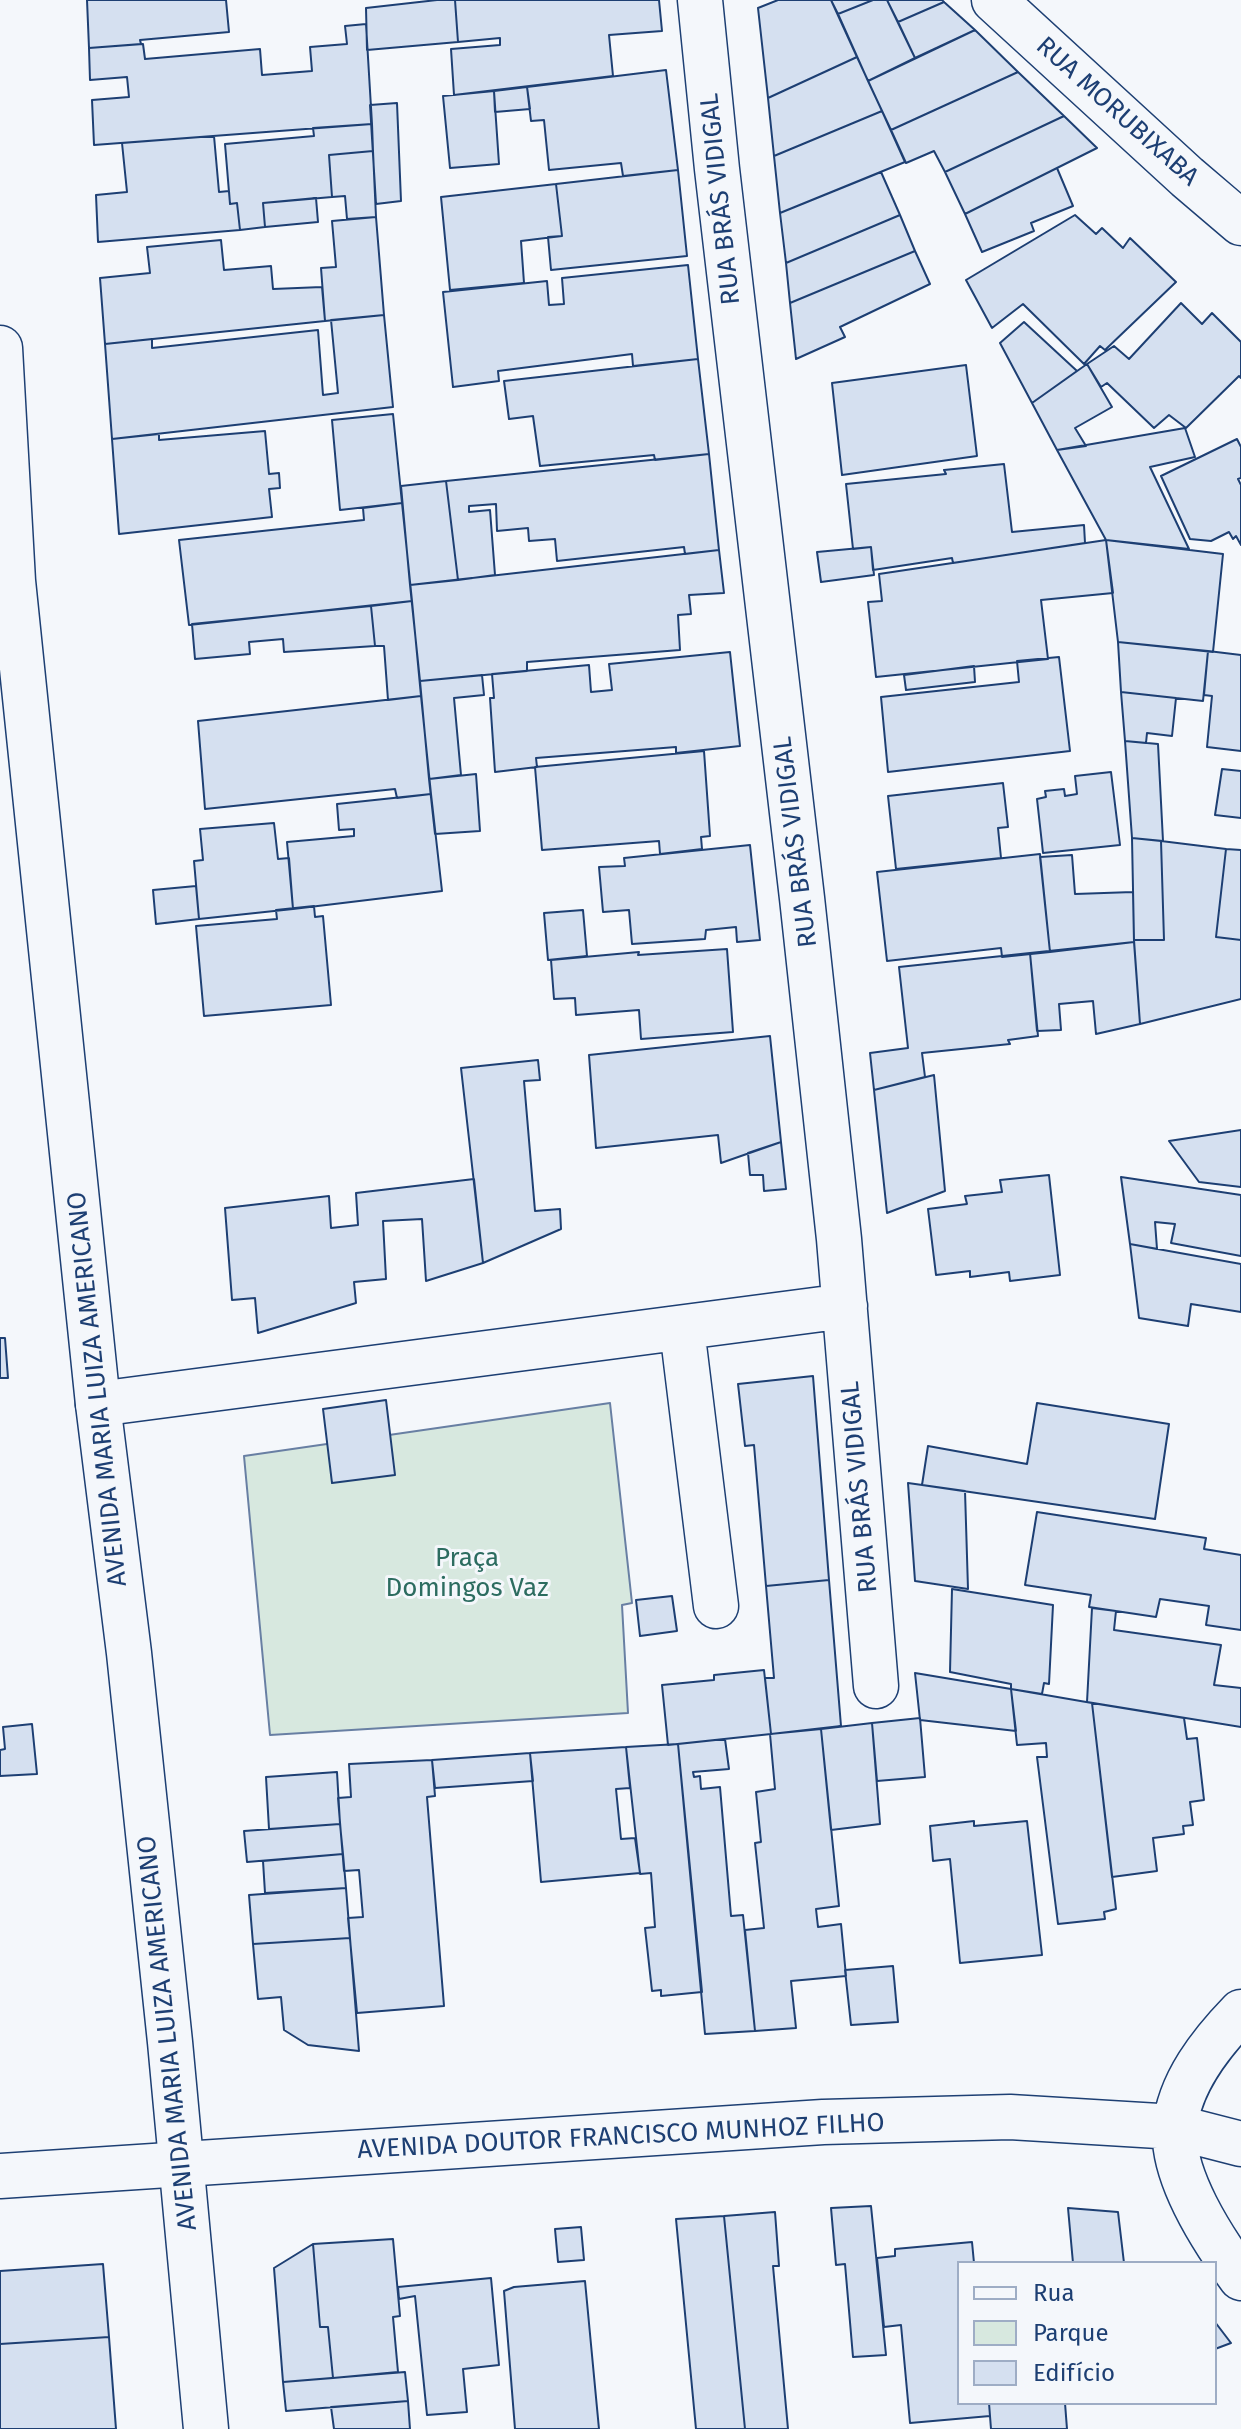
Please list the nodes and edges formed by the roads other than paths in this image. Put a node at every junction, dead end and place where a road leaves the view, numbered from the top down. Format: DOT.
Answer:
graph roads {
  1 [pos="700,0"];
  2 [pos="1004,3"];
  3 [pos="1241,223"];
  4 [pos="0,348"];
  5 [pos="845,1306"];
  6 [pos="682,1329"];
  7 [pos="98,1404"];
  8 [pos="716,1606"];
  9 [pos="876,1686"];
  10 [pos="1241,2012"];
  11 [pos="1175,2127"];
  12 [pos="1241,2144"];
  13 [pos="182,2164"];
  14 [pos="0,2176"];
  15 [pos="1241,2278"];
  16 [pos="206,2429"];
  1 -- 5 [label="street, RUA BRÁS VIDIGAL"];
  2 -- 3 [label="street, RUA MORUBIXABA"];
  4 -- 7 [label="street, AVENIDA MARIA LUIZA AMERICANO"];
  5 -- 6 [label="street"];
  5 -- 9 [label="street, RUA BRÁS VIDIGAL"];
  6 -- 7 [label="street"];
  6 -- 8 [label="street"];
  7 -- 13 [label="street, AVENIDA MARIA LUIZA AMERICANO"];
  10 -- 11 [label="street"];
  11 -- 12 [label="street, AVENIDA DOUTOR FRANCISCO MUNHOZ FILHO"];
  11 -- 13 [label="street, AVENIDA DOUTOR FRANCISCO MUNHOZ FILHO"];
  11 -- 15 [label="street"];
  13 -- 14 [label="street, AVENIDA DOUTOR FRANCISCO MUNHOZ FILHO"];
  13 -- 16 [label="street, AVENIDA MARIA LUIZA AMERICANO"];
}
